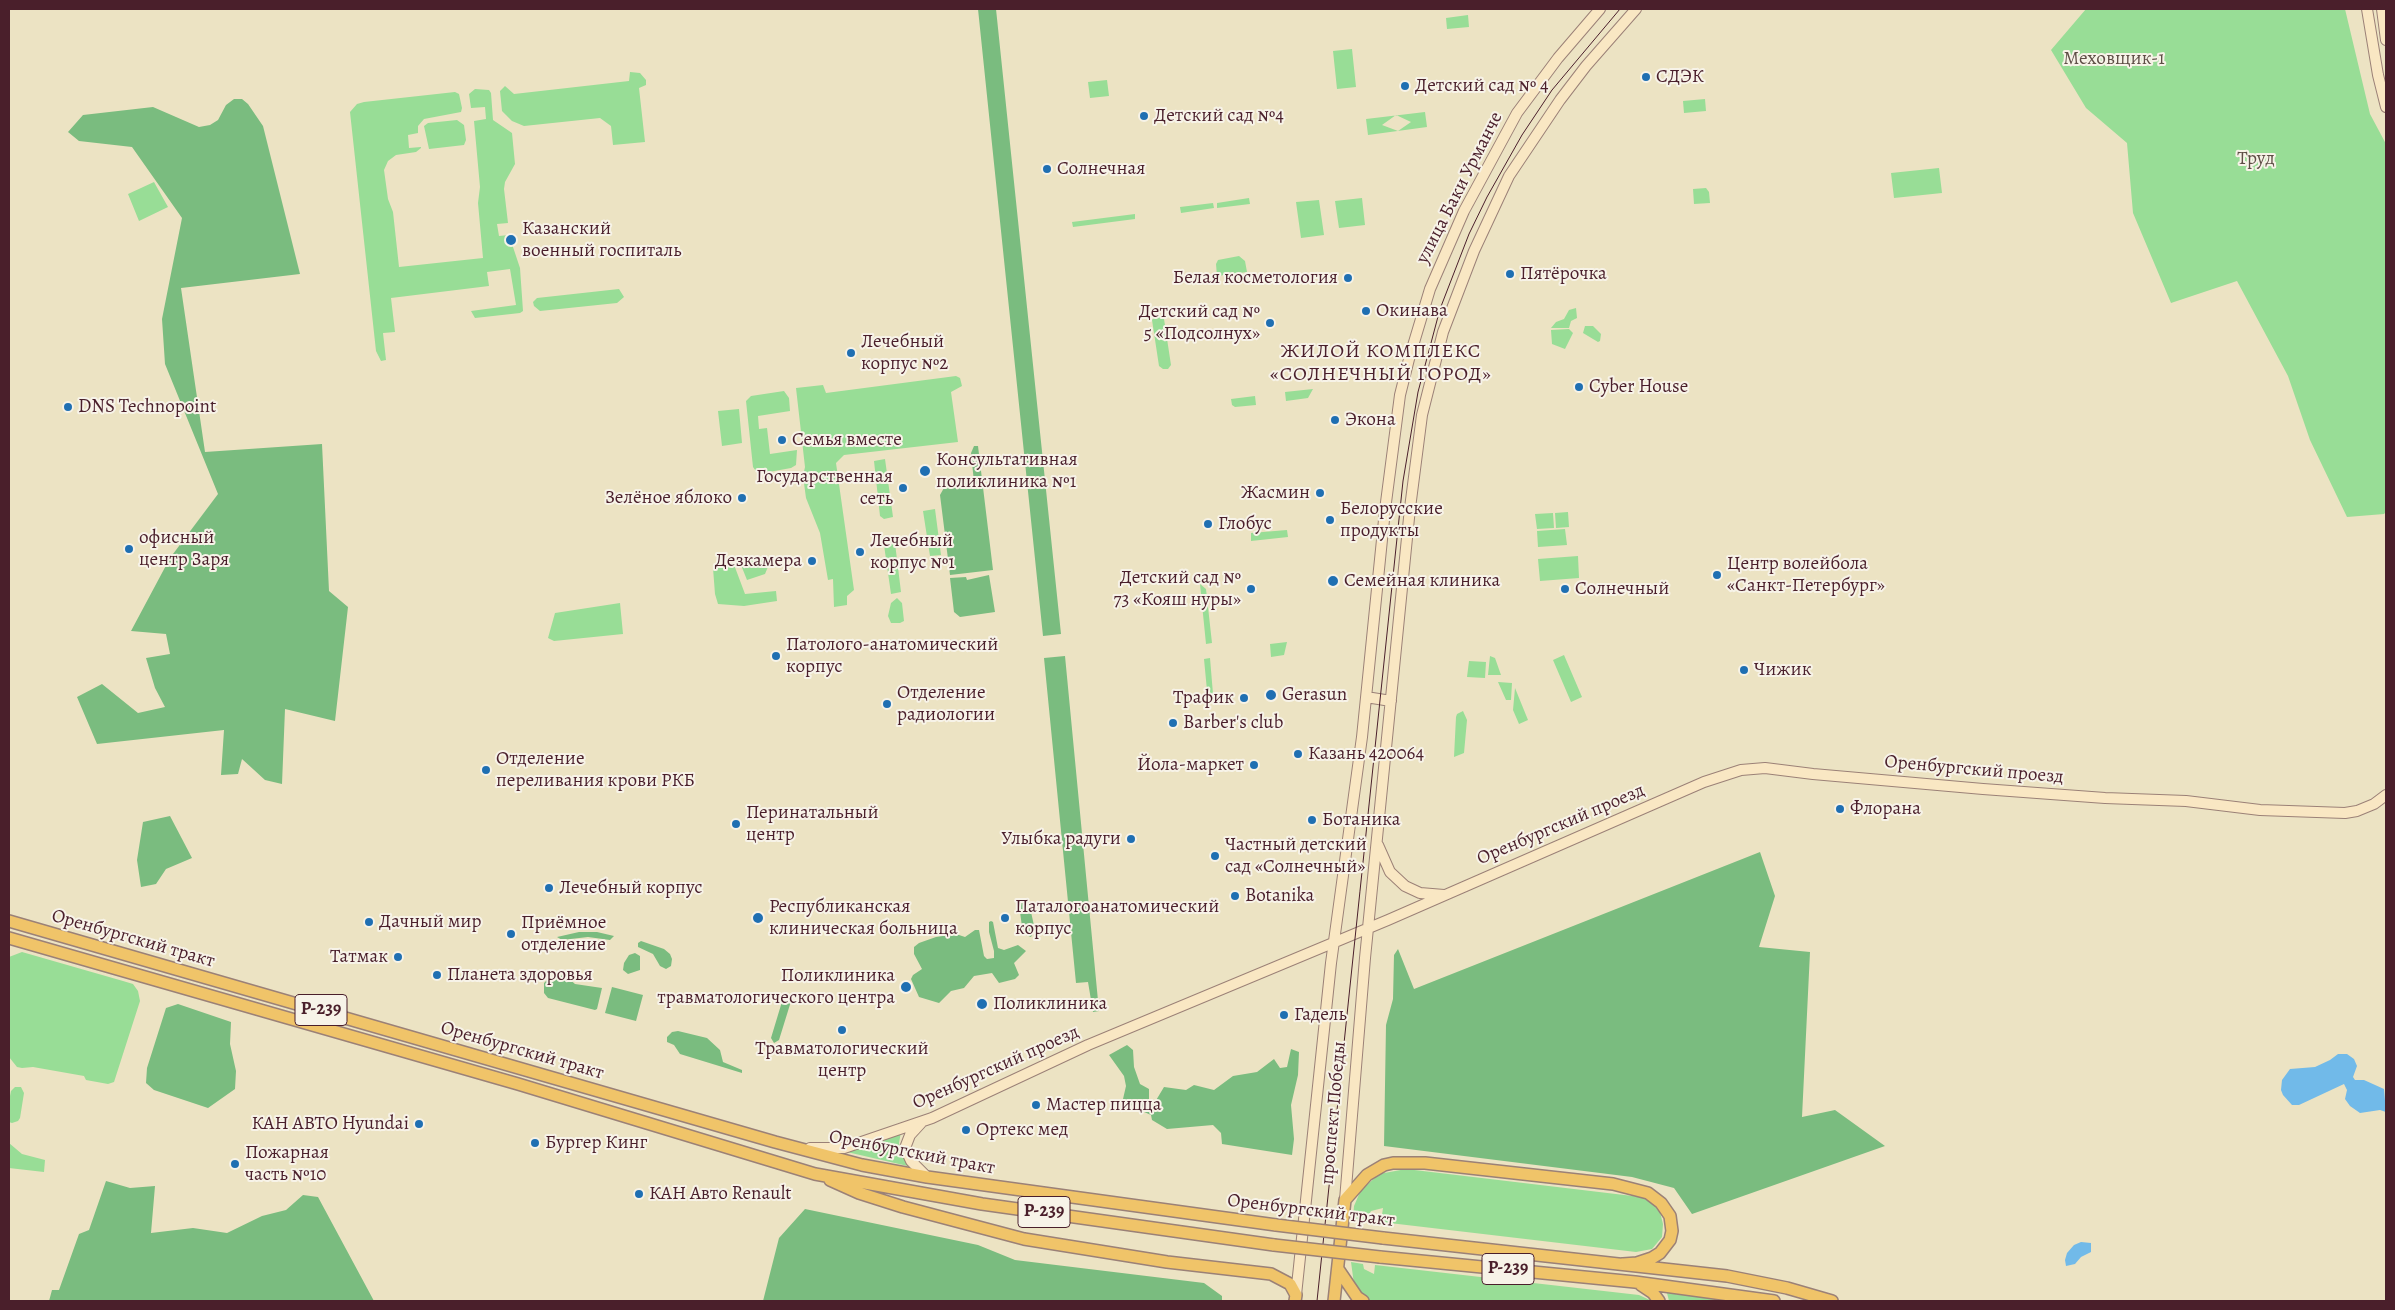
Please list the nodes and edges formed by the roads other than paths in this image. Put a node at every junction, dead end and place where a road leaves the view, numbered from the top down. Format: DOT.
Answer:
graph roads {
  1 [pos="1600,9"];
  2 [pos="1636,9"];
  3 [pos="2368,9"];
  4 [pos="2382,9"];
  5 [pos="2386,40"];
  6 [pos="2383,87"];
  7 [pos="2386,107"];
  8 [pos="1366,697"];
  9 [pos="1391,701"];
  10 [pos="2386,795"];
  11 [pos="1377,843"];
  12 [pos="1445,895"];
  13 [pos="9,921"];
  14 [pos="1369,928"];
  15 [pos="9,938"];
  16 [pos="1334,942"];
  17 [pos="932,1118"];
  18 [pos="791,1147"];
  19 [pos="815,1174"];
  20 [pos="926,1177"];
  21 [pos="1345,1200"];
  22 [pos="1623,1264"];
  23 [pos="1338,1269"];
  24 [pos="1635,1282"];
  25 [pos="1296,1298"];
  26 [pos="1334,1301"];
  27 [pos="1363,1301"];
  28 [pos="1659,1301"];
  29 [pos="1774,1301"];
  30 [pos="1832,1301"];
  1 -- 8 [label="main road, улица Баки Урманче"];
  2 -- 9 [label="main road, улица Баки Урманче"];
  3 -- 6 [label="main road"];
  4 -- 5 [label="main road"];
  6 -- 7 [label="main road"];
  8 -- 9 [label="main road"];
  8 -- 16 [label="main road, улица Баки Урманче"];
  9 -- 11 [label="main road, улица Баки Урманче"];
  10 -- 12 [label="main road, Оренбургский проезд"];
  11 -- 12 [label="main road"];
  11 -- 14 [label="main road, улица Баки Урманче"];
  12 -- 14 [label="main road, Оренбургский проезд"];
  13 -- 18 [label="main road, Оренбургский тракт / Р-239"];
  14 -- 16 [label="main road, Оренбургский проезд"];
  14 -- 21 [label="main road, проспект Победы"];
  15 -- 19 [label="main road, Оренбургский тракт / Р-239"];
  16 -- 17 [label="main road, Оренбургский проезд"];
  16 -- 25 [label="main road, проспект Победы"];
  17 -- 18 [label="main road, Оренбургский проезд"];
  17 -- 20 [label="main road"];
  18 -- 20 [label="main road, Оренбургский тракт / Р-239"];
  19 -- 24 [label="main road, Оренбургский тракт / Р-239, bridge"];
  19 -- 25 [label="main road"];
  20 -- 22 [label="main road, Оренбургский тракт / Р-239, bridge"];
  21 -- 22 [label="main road"];
  21 -- 23 [label="main road, проспект Победы"];
  22 -- 30 [label="main road, Оренбургский тракт / Р-239"];
  23 -- 26 [label="main road, проспект Победы"];
  23 -- 27 [label="main road"];
  24 -- 28 [label="main road"];
  24 -- 29 [label="main road, Оренбургский тракт / Р-239"];
}
